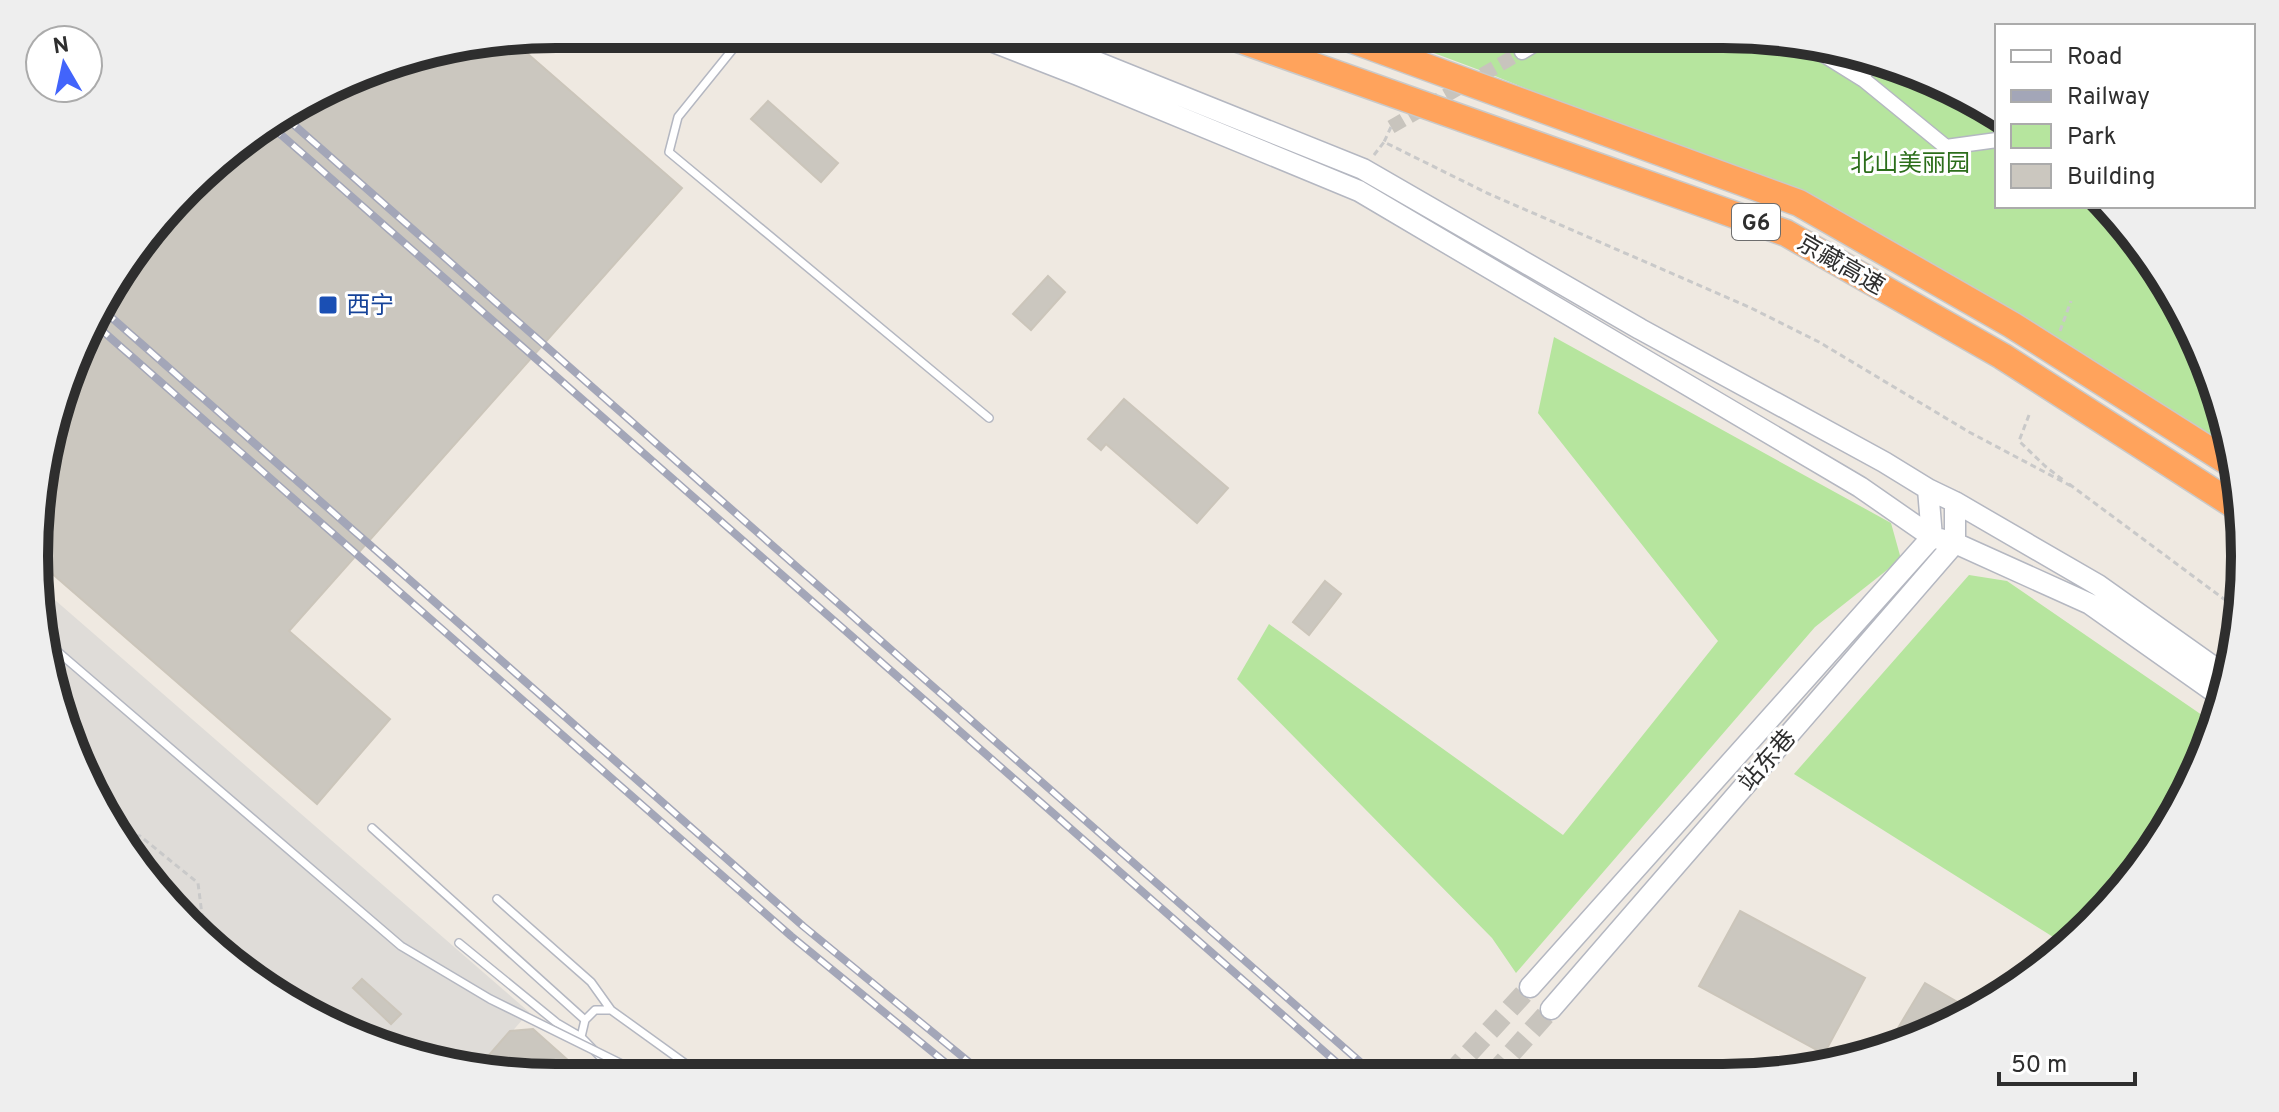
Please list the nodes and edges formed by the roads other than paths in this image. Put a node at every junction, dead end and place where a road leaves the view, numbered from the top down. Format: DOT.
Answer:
graph roads {
  1 [pos="734,48"];
  2 [pos="1009,48"];
  3 [pos="1062,48"];
  4 [pos="1264,48"];
  5 [pos="1374,48"];
  6 [pos="1529,48"];
  7 [pos="1522,52"];
  8 [pos="1832,60"];
  9 [pos="1871,70"];
  10 [pos="1864,80"];
  11 [pos="1995,140"];
  12 [pos="989,418"];
  13 [pos="2221,458"];
  14 [pos="1928,489"];
  15 [pos="2228,501"];
  16 [pos="1955,502"];
  17 [pos="1932,537"];
  18 [pos="1955,543"];
  19 [pos="57,651"];
  20 [pos="2218,670"];
  21 [pos="2213,691"];
  22 [pos="372,828"];
  23 [pos="497,899"];
  24 [pos="459,943"];
  25 [pos="1530,987"];
  26 [pos="1551,1009"];
  27 [pos="611,1010"];
  28 [pos="585,1020"];
  29 [pos="581,1037"];
  30 [pos="607,1064"];
  31 [pos="622,1064"];
  32 [pos="686,1064"];
  1 -- 12 [label="lane"];
  2 -- 17 [label="main road"];
  3 -- 14 [label="main road"];
  4 -- 15 [label="highway, 京藏高速 / G6"];
  5 -- 13 [label="highway, 京藏高速 / G6"];
  6 -- 7 [label="street"];
  8 -- 10 [label="street"];
  9 -- 10 [label="lane"];
  10 -- 11 [label="street"];
  14 -- 16 [label="main road"];
  14 -- 17 [label="main road"];
  16 -- 18 [label="main road"];
  16 -- 20 [label="main road"];
  17 -- 18 [label="main road"];
  17 -- 25 [label="main road, 站东巷"];
  18 -- 21 [label="main road"];
  18 -- 26 [label="main road, 站东巷"];
  19 -- 31 [label="lane, bridge"];
  22 -- 28 [label="lane"];
  23 -- 27 [label="lane"];
  24 -- 29 [label="lane"];
  27 -- 28 [label="lane"];
  27 -- 32 [label="lane"];
  28 -- 29 [label="lane"];
  29 -- 30 [label="lane"];
}
